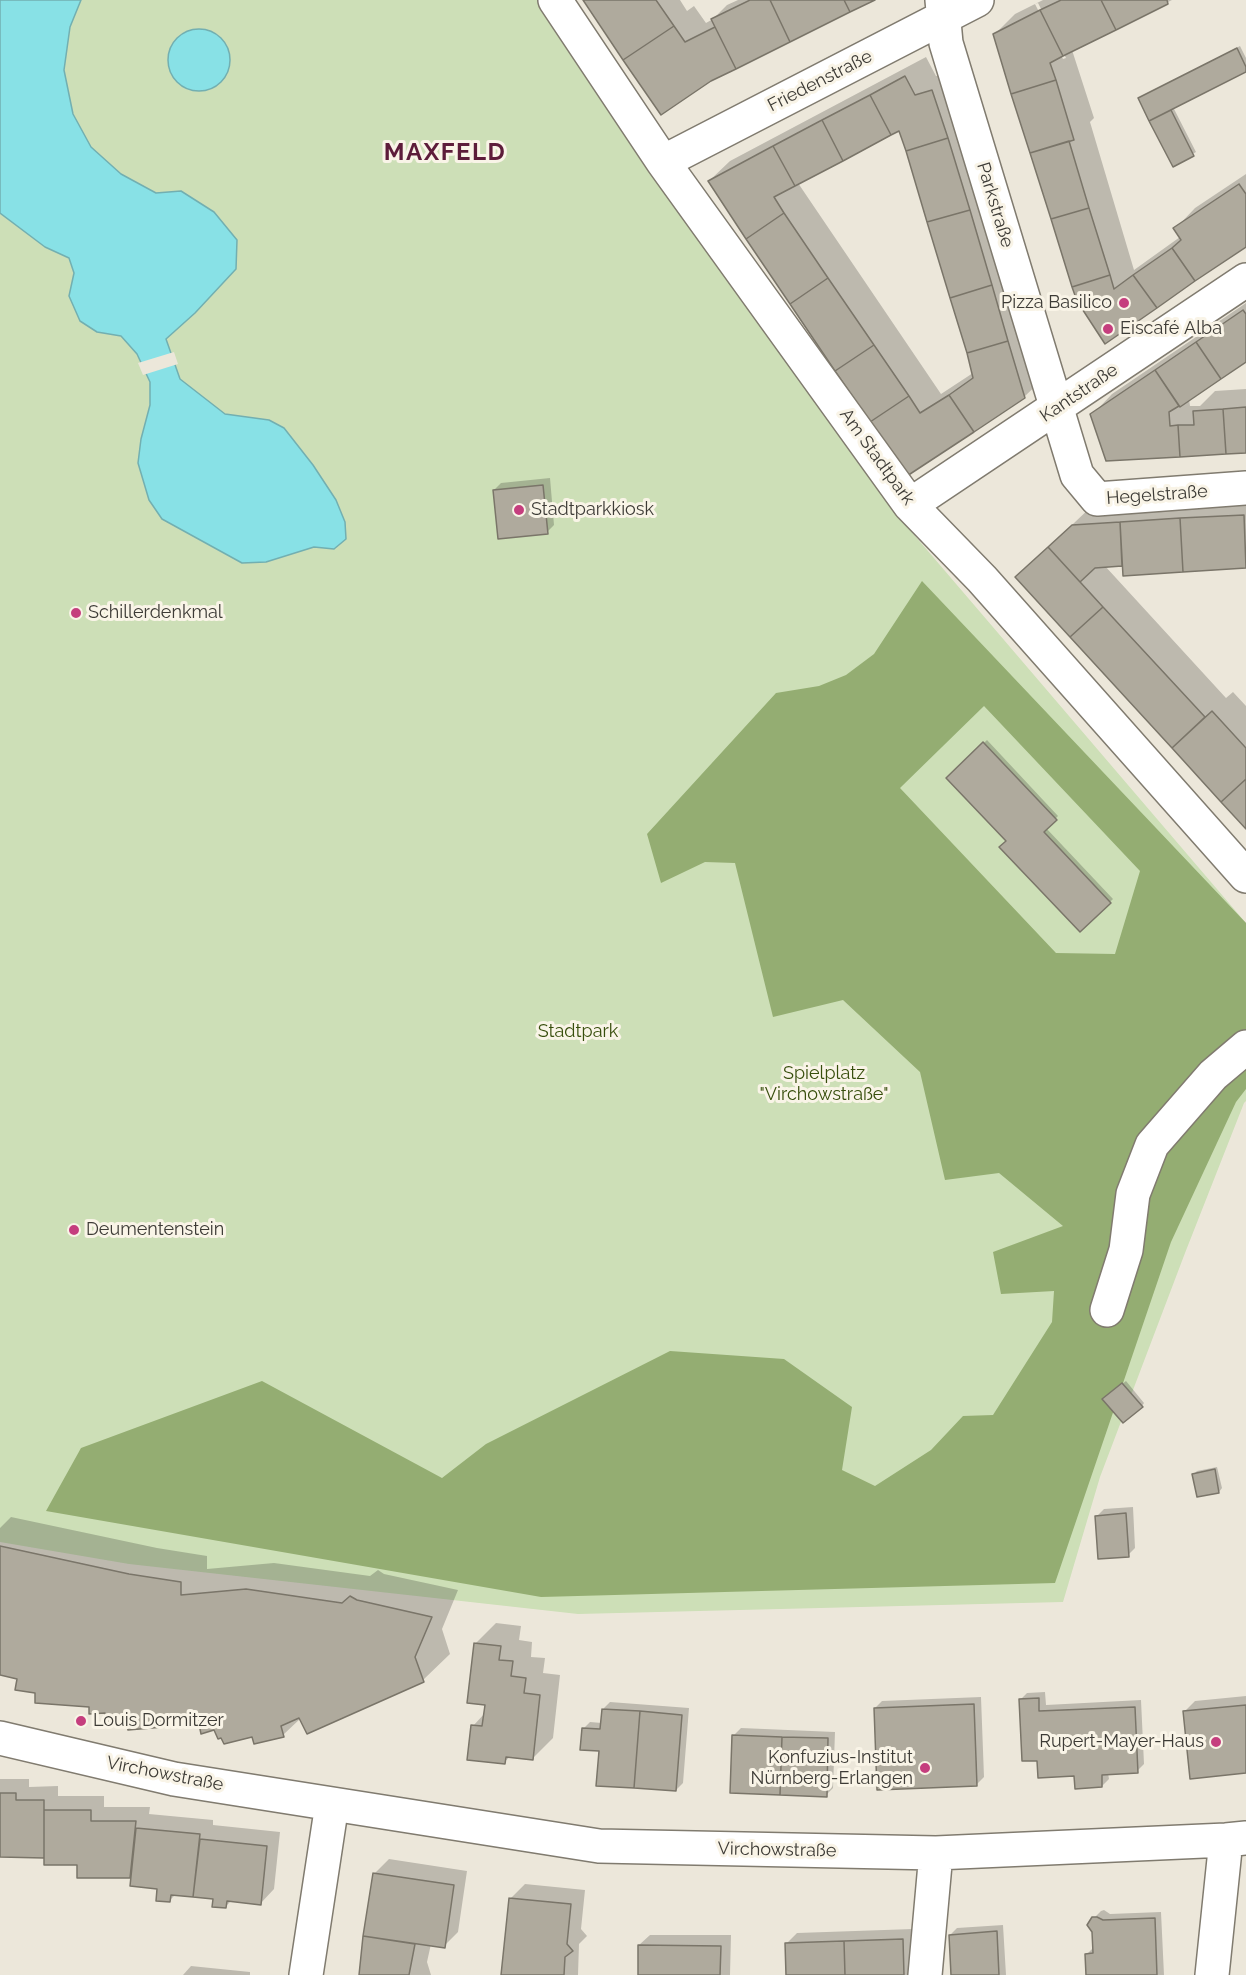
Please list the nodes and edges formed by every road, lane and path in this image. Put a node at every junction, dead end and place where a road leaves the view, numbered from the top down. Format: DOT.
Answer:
graph roads {
  1 [pos="555,0"];
  2 [pos="977,0"];
  3 [pos="944,8"];
  4 [pos="663,162"];
  5 [pos="1246,280"];
  6 [pos="1057,408"];
  7 [pos="1246,488"];
  8 [pos="910,505"];
  9 [pos="1246,876"];
  10 [pos="1246,1047"];
  11 [pos="1107,1311"];
  12 [pos="0,1738"];
  13 [pos="332,1804"];
  14 [pos="1236,1839"];
  15 [pos="936,1853"];
  16 [pos="306,1975"];
  17 [pos="925,1975"];
  18 [pos="1212,1975"];
  1 -- 4 [label="street, Am Stadtpark"];
  2 -- 3 [label="street, Friedenstraße"];
  3 -- 4 [label="street, Friedenstraße"];
  3 -- 6 [label="street, Parkstraße"];
  4 -- 8 [label="street, Am Stadtpark"];
  5 -- 6 [label="street, Kantstraße"];
  6 -- 7 [label="street, Hegelstraße"];
  6 -- 8 [label="street, Kantstraße"];
  8 -- 9 [label="street, Am Stadtpark"];
  10 -- 11 [label="street"];
  12 -- 13 [label="street, Virchowstraße"];
  13 -- 15 [label="street, Virchowstraße"];
  13 -- 16 [label="street"];
  14 -- 15 [label="street, Virchowstraße"];
  14 -- 18 [label="street, Virchowstraße"];
  15 -- 17 [label="street"];
}
